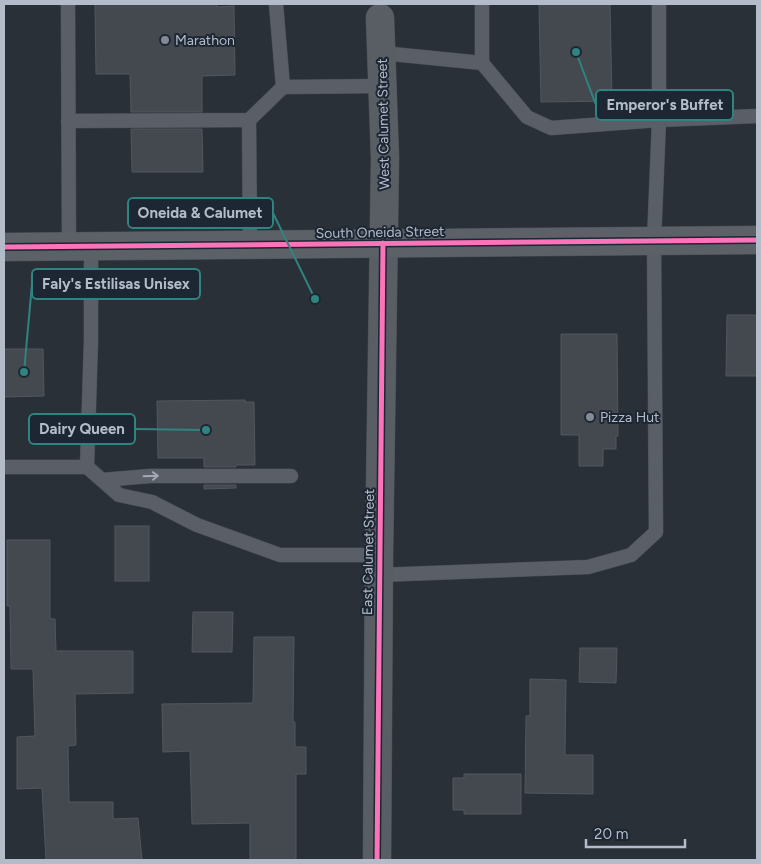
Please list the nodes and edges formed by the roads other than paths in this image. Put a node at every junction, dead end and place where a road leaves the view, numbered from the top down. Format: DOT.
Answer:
graph roads {
  1 [pos="68,4"];
  2 [pos="276,4"];
  3 [pos="482,4"];
  4 [pos="659,4"];
  5 [pos="379,11"];
  6 [pos="382,53"];
  7 [pos="482,63"];
  8 [pos="383,86"];
  9 [pos="284,87"];
  10 [pos="757,116"];
  11 [pos="248,120"];
  12 [pos="659,120"];
  13 [pos="68,121"];
  14 [pos="757,240"];
  15 [pos="654,241"];
  16 [pos="383,244"];
  17 [pos="250,245"];
  18 [pos="80,246"];
  19 [pos="4,247"];
  20 [pos="4,467"];
  21 [pos="87,467"];
  22 [pos="290,476"];
  23 [pos="102,480"];
  24 [pos="379,565"];
  25 [pos="377,860"];
  1 -- 13 [label="lane"];
  2 -- 9 [label="lane"];
  3 -- 7 [label="lane"];
  4 -- 12 [label="lane"];
  5 -- 6 [label="main road, West Calumet Street"];
  6 -- 7 [label="lane"];
  6 -- 8 [label="main road, West Calumet Street"];
  7 -- 12 [label="lane"];
  8 -- 9 [label="lane"];
  8 -- 16 [label="main road, West Calumet Street"];
  9 -- 11 [label="lane"];
  10 -- 12 [label="lane"];
  11 -- 13 [label="lane"];
  11 -- 17 [label="lane"];
  12 -- 15 [label="lane"];
  13 -- 18 [label="lane"];
  14 -- 15 [label="main road, South Oneida Street"];
  15 -- 16 [label="main road, South Oneida Street"];
  15 -- 24 [label="lane"];
  16 -- 17 [label="main road, South Oneida Street"];
  16 -- 24 [label="main road, East Calumet Street"];
  17 -- 18 [label="main road, South Oneida Street"];
  18 -- 19 [label="main road, South Oneida Street"];
  18 -- 21 [label="lane"];
  20 -- 21 [label="lane"];
  21 -- 23 [label="lane"];
  23 -- 22 [label="lane, one-way"];
  23 -- 24 [label="lane"];
  24 -- 25 [label="main road, East Calumet Street"];
}
